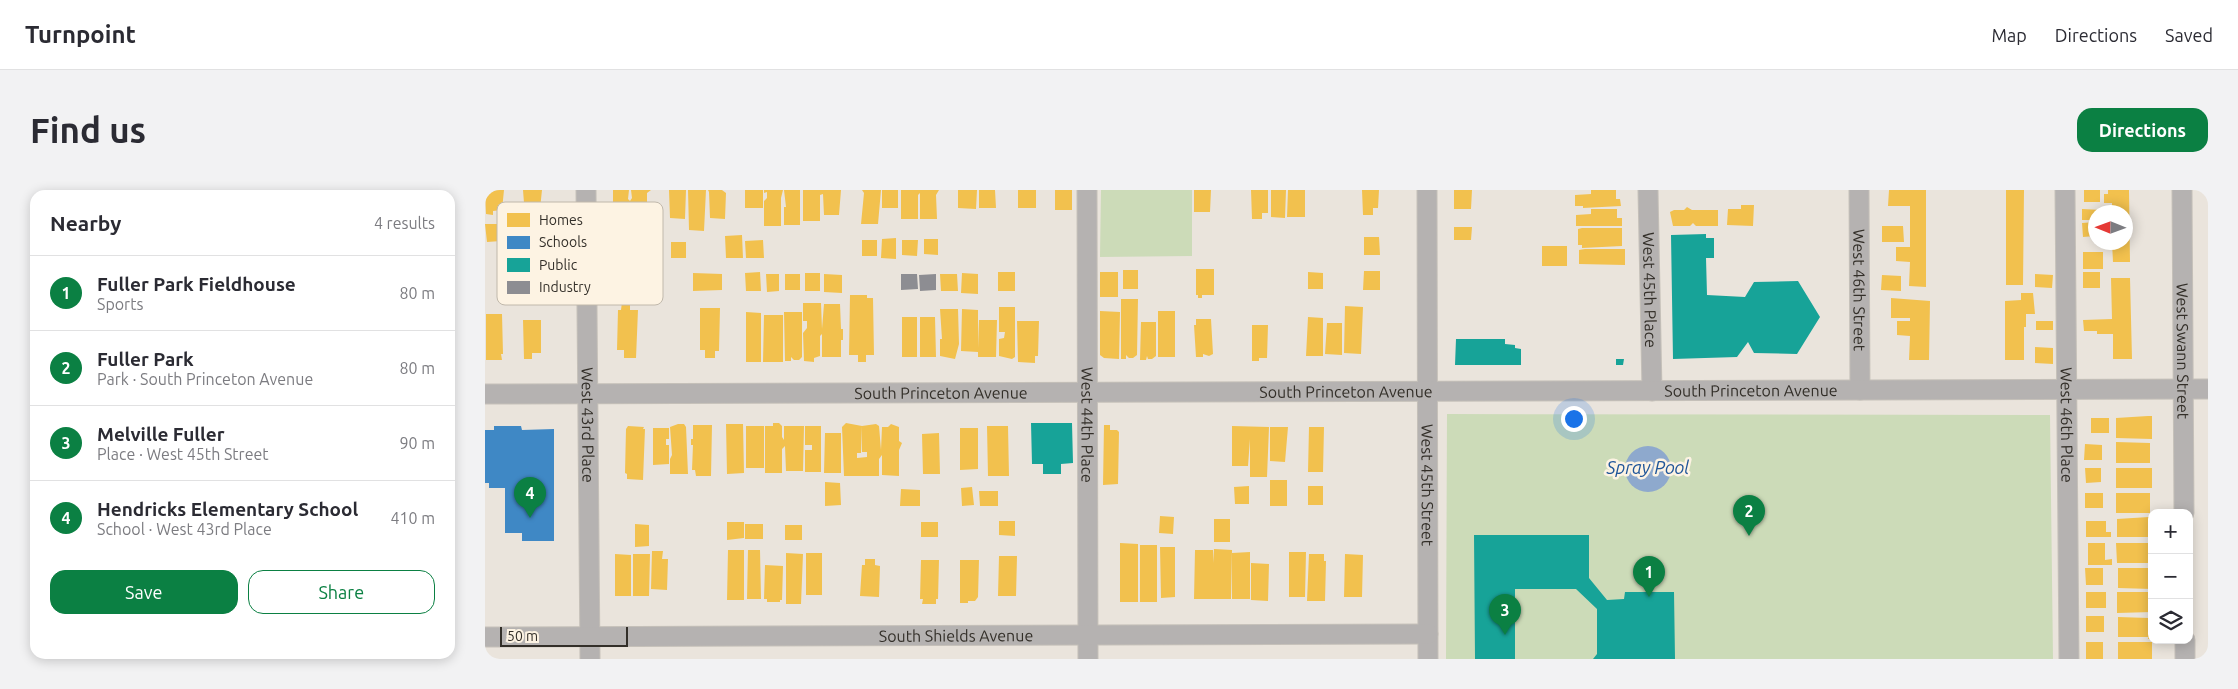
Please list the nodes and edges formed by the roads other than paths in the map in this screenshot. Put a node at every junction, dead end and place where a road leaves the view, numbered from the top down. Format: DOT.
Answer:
graph roads {
  1 [pos="1087,190"];
  2 [pos="1427,190"];
  3 [pos="1648,190"];
  4 [pos="1859,190"];
  5 [pos="2065,190"];
  6 [pos="2182,190"];
  7 [pos="588,305"];
  8 [pos="2208,389"];
  9 [pos="1860,390"];
  10 [pos="2067,390"];
  11 [pos="2183,390"];
  12 [pos="1652,391"];
  13 [pos="1427,392"];
  14 [pos="1087,393"];
  15 [pos="485,394"];
  16 [pos="588,394"];
  17 [pos="2184,509"];
  18 [pos="1428,634"];
  19 [pos="1088,636"];
  20 [pos="485,637"];
  21 [pos="590,637"];
  22 [pos="2185,644"];
  23 [pos="590,659"];
  24 [pos="1088,659"];
  25 [pos="1428,659"];
  26 [pos="2069,659"];
  27 [pos="2185,659"];
  1 -- 14 [label="street, West 44th Place"];
  2 -- 13 [label="street, West 45th Street"];
  3 -- 12 [label="street, West 45th Place"];
  4 -- 9 [label="street, West 46th Street"];
  5 -- 10 [label="street, West 46th Place"];
  6 -- 11 [label="street, West Swann Street"];
  7 -- 16 [label="street, West 43rd Place"];
  8 -- 11 [label="street, South Princeton Avenue"];
  9 -- 10 [label="street, South Princeton Avenue"];
  9 -- 12 [label="street, South Princeton Avenue"];
  10 -- 11 [label="street, South Princeton Avenue"];
  10 -- 26 [label="street, West 46th Place"];
  11 -- 17 [label="street, West Swann Street"];
  12 -- 13 [label="street, South Princeton Avenue"];
  13 -- 14 [label="street, South Princeton Avenue"];
  13 -- 18 [label="street, West 45th Street"];
  14 -- 16 [label="street, South Princeton Avenue"];
  14 -- 19 [label="street, West 44th Place"];
  15 -- 16 [label="street, South Princeton Avenue"];
  16 -- 21 [label="street, West 43rd Place"];
  18 -- 19 [label="street, South Shields Avenue"];
  18 -- 25 [label="street, West 45th Street"];
  19 -- 21 [label="street, South Shields Avenue"];
  19 -- 24 [label="street, West 44th Place"];
  20 -- 21 [label="street, South Shields Avenue"];
  21 -- 23 [label="street, West 43rd Place"];
  22 -- 27 [label="street"];
}
